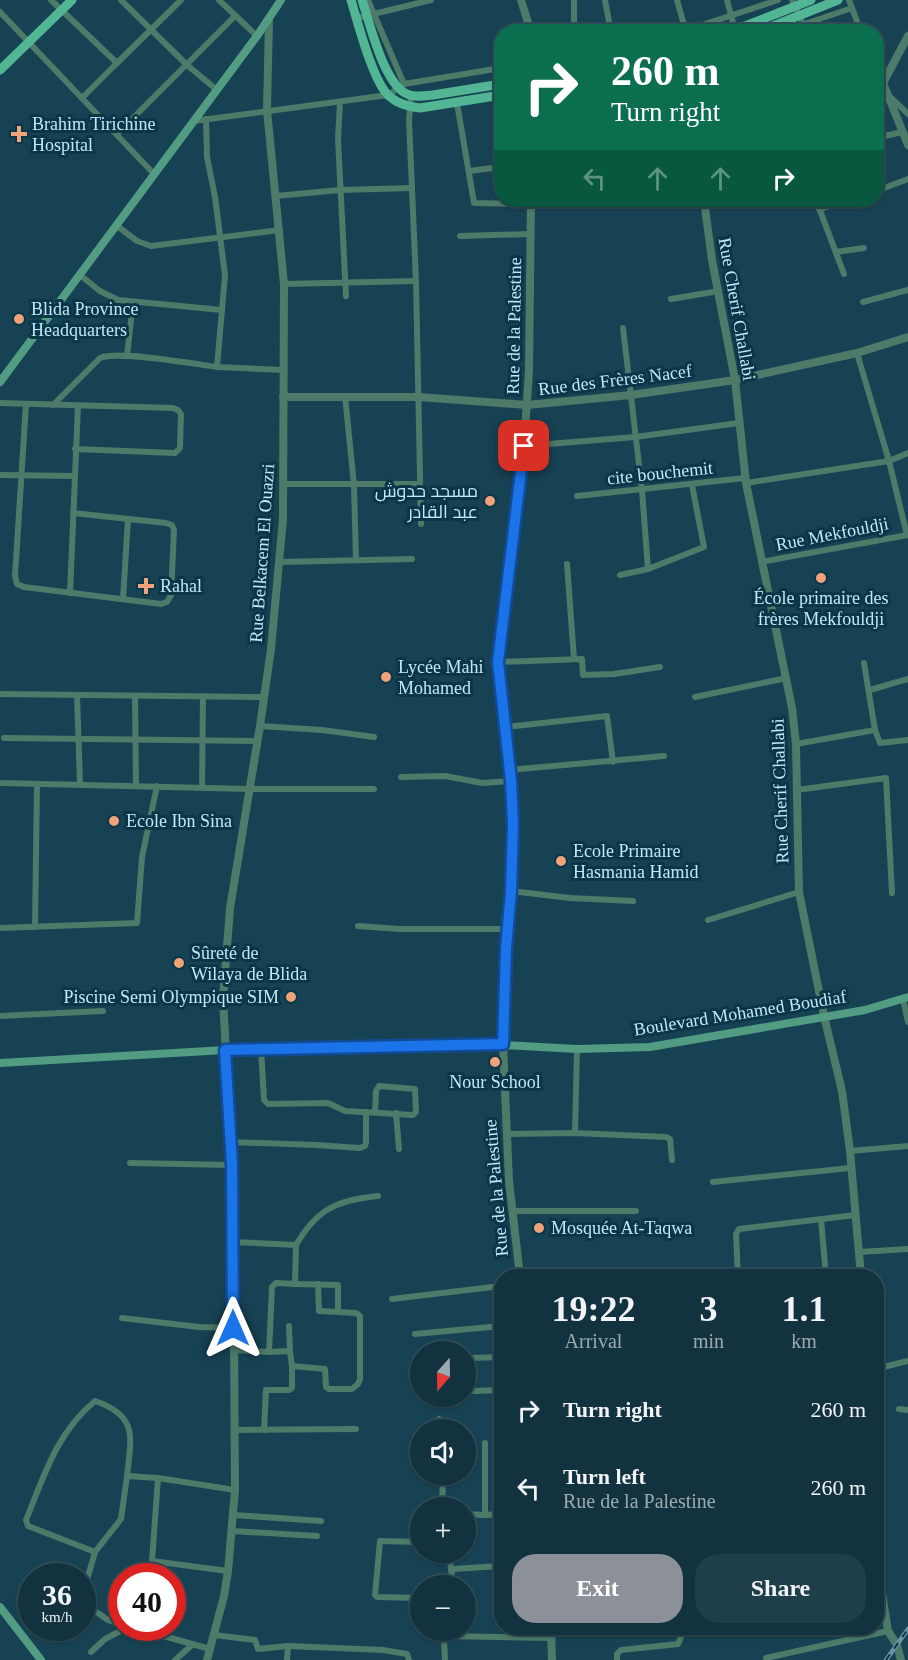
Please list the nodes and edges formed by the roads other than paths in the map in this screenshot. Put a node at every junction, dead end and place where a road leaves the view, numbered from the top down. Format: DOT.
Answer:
graph roads {
  1 [pos="51,0"];
  2 [pos="72,0"];
  3 [pos="122,0"];
  4 [pos="181,0"];
  5 [pos="219,0"];
  6 [pos="281,0"];
  7 [pos="351,0"];
  8 [pos="362,0"];
  9 [pos="368,0"];
  10 [pos="431,0"];
  11 [pos="521,0"];
  12 [pos="574,0"];
  13 [pos="605,0"];
  14 [pos="677,0"];
  15 [pos="727,0"];
  16 [pos="778,0"];
  17 [pos="811,0"];
  18 [pos="838,0"];
  19 [pos="849,0"];
  20 [pos="852,8"];
  21 [pos="62,10"];
  22 [pos="798,11"];
  23 [pos="0,12"];
  24 [pos="235,16"];
  25 [pos="371,16"];
  26 [pos="730,16"];
  27 [pos="357,18"];
  28 [pos="269,20"];
  29 [pos="528,24"];
  30 [pos="574,24"];
  31 [pos="610,24"];
  32 [pos="682,24"];
  33 [pos="705,24"];
  34 [pos="731,24"];
  35 [pos="755,24"];
  36 [pos="773,24"];
  37 [pos="787,24"];
  38 [pos="858,24"];
  39 [pos="151,30"];
  40 [pos="257,36"];
  41 [pos="907,39"];
  42 [pos="28,42"];
  43 [pos="117,63"];
  44 [pos="187,65"];
  45 [pos="494,69"];
  46 [pos="0,70"];
  47 [pos="884,81"];
  48 [pos="494,85"];
  49 [pos="402,86"];
  50 [pos="884,88"];
  51 [pos="217,90"];
  52 [pos="885,92"];
  53 [pos="388,95"];
  54 [pos="411,95"];
  55 [pos="494,96"];
  56 [pos="82,98"];
  57 [pos="340,103"];
  58 [pos="457,103"];
  59 [pos="410,108"];
  60 [pos="267,110"];
  61 [pos="908,114"];
  62 [pos="206,119"];
  63 [pos="194,121"];
  64 [pos="902,132"];
  65 [pos="117,134"];
  66 [pos="884,136"];
  67 [pos="908,145"];
  68 [pos="494,168"];
  69 [pos="469,171"];
  70 [pos="154,174"];
  71 [pos="908,180"];
  72 [pos="412,188"];
  73 [pos="884,188"];
  74 [pos="340,190"];
  75 [pos="276,196"];
  76 [pos="494,203"];
  77 [pos="531,207"];
  78 [pos="705,207"];
  79 [pos="826,207"];
  80 [pos="819,209"];
  81 [pos="116,225"];
  82 [pos="280,230"];
  83 [pos="531,234"];
  84 [pos="460,236"];
  85 [pos="221,238"];
  86 [pos="864,248"];
  87 [pos="836,252"];
  88 [pos="844,274"];
  89 [pos="80,275"];
  90 [pos="416,281"];
  91 [pos="284,284"];
  92 [pos="345,284"];
  93 [pos="908,290"];
  94 [pos="719,291"];
  95 [pos="346,296"];
  96 [pos="671,299"];
  97 [pos="133,302"];
  98 [pos="863,303"];
  99 [pos="222,310"];
  100 [pos="623,328"];
  101 [pos="908,337"];
  102 [pos="857,353"];
  103 [pos="127,356"];
  104 [pos="217,367"];
  105 [pos="284,370"];
  106 [pos="735,380"];
  107 [pos="0,382"];
  108 [pos="631,395"];
  109 [pos="345,396"];
  110 [pos="418,397"];
  111 [pos="283,398"];
  112 [pos="0,403"];
  113 [pos="26,404"];
  114 [pos="53,405"];
  115 [pos="527,405"];
  116 [pos="78,406"];
  117 [pos="739,423"];
  118 [pos="635,437"];
  119 [pos="524,446"];
  120 [pos="75,449"];
  121 [pos="908,453"];
  122 [pos="889,461"];
  123 [pos="0,475"];
  124 [pos="21,475"];
  125 [pos="74,476"];
  126 [pos="745,481"];
  127 [pos="284,484"];
  128 [pos="420,484"];
  129 [pos="692,484"];
  130 [pos="354,485"];
  131 [pos="642,490"];
  132 [pos="577,496"];
  133 [pos="905,510"];
  134 [pos="73,513"];
  135 [pos="128,519"];
  136 [pos="421,524"];
  137 [pos="907,535"];
  138 [pos="412,559"];
  139 [pos="356,560"];
  140 [pos="280,562"];
  141 [pos="760,562"];
  142 [pos="567,564"];
  143 [pos="648,569"];
  144 [pos="620,575"];
  145 [pos="70,593"];
  146 [pos="123,598"];
  147 [pos="574,659"];
  148 [pos="498,662"];
  149 [pos="864,663"];
  150 [pos="660,667"];
  151 [pos="787,678"];
  152 [pos="908,679"];
  153 [pos="870,690"];
  154 [pos="0,694"];
  155 [pos="77,695"];
  156 [pos="135,696"];
  157 [pos="203,696"];
  158 [pos="263,697"];
  159 [pos="695,697"];
  160 [pos="260,726"];
  161 [pos="505,727"];
  162 [pos="875,730"];
  163 [pos="374,737"];
  164 [pos="4,738"];
  165 [pos="136,738"];
  166 [pos="203,739"];
  167 [pos="79,740"];
  168 [pos="908,740"];
  169 [pos="258,741"];
  170 [pos="796,744"];
  171 [pos="664,756"];
  172 [pos="613,762"];
  173 [pos="509,770"];
  174 [pos="401,777"];
  175 [pos="511,781"];
  176 [pos="0,783"];
  177 [pos="36,784"];
  178 [pos="80,784"];
  179 [pos="136,786"];
  180 [pos="157,786"];
  181 [pos="202,787"];
  182 [pos="250,789"];
  183 [pos="374,789"];
  184 [pos="796,790"];
  185 [pos="511,891"];
  186 [pos="799,892"];
  187 [pos="892,893"];
  188 [pos="633,901"];
  189 [pos="708,920"];
  190 [pos="358,926"];
  191 [pos="35,927"];
  192 [pos="0,928"];
  193 [pos="507,929"];
  194 [pos="906,998"];
  195 [pos="103,1011"];
  196 [pos="0,1016"];
  197 [pos="824,1016"];
  198 [pos="908,1022"];
  199 [pos="503,1044"];
  200 [pos="261,1048"];
  201 [pos="578,1049"];
  202 [pos="225,1050"];
  203 [pos="0,1063"];
  204 [pos="366,1112"];
  205 [pos="375,1112"];
  206 [pos="396,1113"];
  207 [pos="575,1133"];
  208 [pos="506,1134"];
  209 [pos="231,1142"];
  210 [pos="908,1146"];
  211 [pos="399,1149"];
  212 [pos="850,1151"];
  213 [pos="672,1160"];
  214 [pos="130,1163"];
  215 [pos="232,1165"];
  216 [pos="850,1168"];
  217 [pos="713,1182"];
  218 [pos="378,1196"];
  219 [pos="512,1211"];
  220 [pos="636,1211"];
  221 [pos="855,1215"];
  222 [pos="821,1219"];
  223 [pos="232,1242"];
  224 [pos="296,1245"];
  225 [pos="908,1249"];
  226 [pos="858,1252"];
  227 [pos="519,1269"];
  228 [pos="738,1269"];
  229 [pos="826,1269"];
  230 [pos="860,1269"];
  231 [pos="295,1284"];
  232 [pos="318,1284"];
  233 [pos="494,1287"];
  234 [pos="392,1299"];
  235 [pos="338,1312"];
  236 [pos="122,1318"];
  237 [pos="289,1326"];
  238 [pos="494,1327"];
  239 [pos="233,1328"];
  240 [pos="415,1334"];
  241 [pos="233,1350"];
  242 [pos="290,1351"];
  243 [pos="269,1352"];
  244 [pos="494,1357"];
  245 [pos="476,1358"];
  246 [pos="908,1360"];
  247 [pos="292,1366"];
  248 [pos="884,1367"];
  249 [pos="494,1390"];
  250 [pos="476,1391"];
  251 [pos="899,1410"];
  252 [pos="908,1410"];
  253 [pos="234,1430"];
  254 [pos="264,1430"];
  255 [pos="356,1430"];
  256 [pos="485,1443"];
  257 [pos="127,1476"];
  258 [pos="158,1478"];
  259 [pos="235,1490"];
  260 [pos="494,1514"];
  261 [pos="234,1515"];
  262 [pos="476,1515"];
  263 [pos="485,1515"];
  264 [pos="321,1521"];
  265 [pos="232,1531"];
  266 [pos="317,1536"];
  267 [pos="410,1542"];
  268 [pos="95,1552"];
  269 [pos="152,1561"];
  270 [pos="92,1563"];
  271 [pos="451,1563"];
  272 [pos="494,1566"];
  273 [pos="452,1569"];
  274 [pos="228,1571"];
  275 [pos="452,1575"];
  276 [pos="410,1598"];
  277 [pos="884,1606"];
  278 [pos="0,1607"];
  279 [pos="888,1631"];
  280 [pos="884,1632"];
  281 [pos="214,1635"];
  282 [pos="551,1635"];
  283 [pos="681,1635"];
  284 [pos="870,1635"];
  285 [pos="108,1637"];
  286 [pos="551,1638"];
  287 [pos="179,1641"];
  288 [pos="192,1645"];
  289 [pos="288,1646"];
  290 [pos="210,1649"];
  291 [pos="91,1652"];
  292 [pos="908,1655"];
  293 [pos="766,1658"];
  294 [pos="41,1660"];
  295 [pos="175,1660"];
  296 [pos="207,1660"];
  297 [pos="287,1660"];
  298 [pos="409,1660"];
  299 [pos="445,1660"];
  300 [pos="552,1660"];
  301 [pos="617,1660"];
  302 [pos="903,1660"];
  1 -- 21 [label="street"];
  2 -- 21 [label="main road"];
  3 -- 39 [label="street"];
  4 -- 39 [label="street"];
  5 -- 24 [label="street"];
  6 -- 28 [label="main road"];
  7 -- 27 [label="main road"];
  8 -- 25 [label="main road"];
  9 -- 25 [label="street"];
  10 -- 25 [label="street"];
  11 -- 29 [label="street"];
  12 -- 30 [label="street"];
  13 -- 31 [label="street"];
  14 -- 32 [label="street"];
  15 -- 26 [label="street"];
  16 -- 26 [label="street"];
  17 -- 22 [label="main road"];
  18 -- 22 [label="main road"];
  19 -- 20 [label="street"];
  20 -- 22 [label="street"];
  20 -- 38 [label="street"];
  21 -- 42 [label="main road"];
  21 -- 43 [label="street"];
  22 -- 35 [label="main road"];
  22 -- 36 [label="main road"];
  22 -- 37 [label="street"];
  23 -- 42 [label="street"];
  24 -- 40 [label="street"];
  24 -- 44 [label="street"];
  25 -- 27 [label="street"];
  25 -- 49 [label="main road"];
  26 -- 33 [label="street"];
  26 -- 34 [label="street"];
  27 -- 53 [label="main road"];
  28 -- 40 [label="main road"];
  28 -- 60 [label="street, Rue Belkacem El Ouazri"];
  39 -- 43 [label="street"];
  39 -- 44 [label="street"];
  40 -- 51 [label="main road"];
  41 -- 47 [label="street"];
  42 -- 46 [label="main road"];
  42 -- 56 [label="street"];
  43 -- 56 [label="street"];
  44 -- 51 [label="street"];
  44 -- 65 [label="street"];
  45 -- 49 [label="street"];
  48 -- 54 [label="main road"];
  49 -- 53 [label="street"];
  49 -- 54 [label="main road"];
  50 -- 52 [label="street"];
  51 -- 63 [label="main road"];
  52 -- 61 [label="street"];
  52 -- 64 [label="street"];
  53 -- 57 [label="street"];
  53 -- 59 [label="main road"];
  54 -- 59 [label="street"];
  55 -- 58 [label="main road"];
  56 -- 65 [label="street"];
  57 -- 60 [label="street"];
  57 -- 74 [label="street"];
  58 -- 59 [label="main road"];
  58 -- 69 [label="street"];
  59 -- 72 [label="street"];
  60 -- 62 [label="street"];
  60 -- 75 [label="street, Rue Belkacem El Ouazri"];
  62 -- 63 [label="street"];
  62 -- 85 [label="street"];
  63 -- 70 [label="main road"];
  64 -- 66 [label="street"];
  64 -- 67 [label="street"];
  65 -- 70 [label="street"];
  68 -- 69 [label="street"];
  69 -- 76 [label="street"];
  70 -- 81 [label="main road"];
  71 -- 73 [label="street"];
  72 -- 74 [label="street"];
  72 -- 90 [label="street"];
  74 -- 75 [label="street"];
  74 -- 92 [label="street"];
  75 -- 82 [label="street, Rue Belkacem El Ouazri"];
  77 -- 83 [label="street, Rue de la Palestine"];
  78 -- 94 [label="street, Rue Cherif Challabi"];
  79 -- 80 [label="street"];
  80 -- 87 [label="street"];
  81 -- 85 [label="street"];
  81 -- 89 [label="main road"];
  82 -- 85 [label="street"];
  82 -- 91 [label="street, Rue Belkacem El Ouazri"];
  83 -- 84 [label="street"];
  83 -- 115 [label="street, Rue de la Palestine"];
  85 -- 99 [label="street"];
  86 -- 87 [label="street"];
  87 -- 88 [label="street"];
  89 -- 97 [label="street"];
  89 -- 107 [label="main road"];
  90 -- 92 [label="street"];
  90 -- 110 [label="street"];
  91 -- 92 [label="street"];
  91 -- 105 [label="street, Rue Belkacem El Ouazri"];
  92 -- 95 [label="street"];
  93 -- 98 [label="street"];
  94 -- 96 [label="street"];
  94 -- 106 [label="street, Rue Cherif Challabi"];
  97 -- 99 [label="street"];
  97 -- 103 [label="street"];
  99 -- 104 [label="street"];
  100 -- 108 [label="street"];
  101 -- 102 [label="street, Rue des Frères Nacef"];
  102 -- 106 [label="street, Rue des Frères Nacef"];
  102 -- 122 [label="street"];
  103 -- 104 [label="street"];
  103 -- 114 [label="street"];
  104 -- 105 [label="street"];
  105 -- 111 [label="street, Rue Belkacem El Ouazri"];
  106 -- 108 [label="street, Rue des Frères Nacef"];
  106 -- 117 [label="street, Rue Cherif Challabi"];
  108 -- 115 [label="street, Rue des Frères Nacef"];
  108 -- 118 [label="street"];
  109 -- 110 [label="street, Rue des Frères Nacef"];
  109 -- 111 [label="street, Rue des Frères Nacef"];
  109 -- 130 [label="street"];
  110 -- 115 [label="street, Rue des Frères Nacef"];
  110 -- 128 [label="street"];
  111 -- 127 [label="street, Rue Belkacem El Ouazri"];
  112 -- 113 [label="street"];
  113 -- 114 [label="street"];
  113 -- 124 [label="street"];
  114 -- 116 [label="street"];
  115 -- 119 [label="street, Rue de la Palestine"];
  116 -- 120 [label="street"];
  116 -- 120 [label="street"];
  117 -- 118 [label="street"];
  117 -- 126 [label="street, Rue Cherif Challabi"];
  118 -- 119 [label="street"];
  118 -- 131 [label="street"];
  119 -- 148 [label="street, Rue de la Palestine"];
  120 -- 125 [label="street"];
  121 -- 122 [label="street, cite bouchemit"];
  122 -- 126 [label="street, cite bouchemit"];
  122 -- 133 [label="street"];
  123 -- 124 [label="street"];
  124 -- 125 [label="street"];
  124 -- 145 [label="street"];
  125 -- 134 [label="street"];
  126 -- 129 [label="street, cite bouchemit"];
  126 -- 141 [label="street, Rue Cherif Challabi"];
  127 -- 130 [label="street"];
  127 -- 140 [label="street, Rue Belkacem El Ouazri"];
  128 -- 130 [label="street"];
  128 -- 136 [label="street"];
  129 -- 131 [label="street, cite bouchemit"];
  129 -- 143 [label="street"];
  130 -- 139 [label="street"];
  131 -- 132 [label="street, cite bouchemit"];
  131 -- 143 [label="street"];
  133 -- 137 [label="street"];
  134 -- 135 [label="street"];
  134 -- 145 [label="street"];
  135 -- 146 [label="street"];
  135 -- 146 [label="street"];
  137 -- 141 [label="street, Rue Mekfouldji"];
  138 -- 139 [label="street"];
  139 -- 140 [label="street"];
  140 -- 158 [label="street, Rue Belkacem El Ouazri"];
  141 -- 151 [label="street, Rue Cherif Challabi"];
  142 -- 147 [label="street"];
  143 -- 144 [label="street"];
  145 -- 146 [label="street"];
  147 -- 148 [label="street"];
  147 -- 150 [label="street"];
  148 -- 161 [label="street, Rue de la Palestine"];
  149 -- 153 [label="street"];
  151 -- 159 [label="street"];
  151 -- 170 [label="street, Rue Cherif Challabi"];
  152 -- 153 [label="street"];
  153 -- 162 [label="street"];
  154 -- 155 [label="street"];
  155 -- 156 [label="street"];
  155 -- 167 [label="street"];
  156 -- 157 [label="street"];
  156 -- 165 [label="street"];
  157 -- 158 [label="street"];
  157 -- 166 [label="street"];
  158 -- 160 [label="street, Rue Belkacem El Ouazri"];
  160 -- 163 [label="street"];
  160 -- 169 [label="street, Rue Belkacem El Ouazri"];
  161 -- 172 [label="street"];
  161 -- 173 [label="street, Rue de la Palestine"];
  162 -- 168 [label="street"];
  162 -- 170 [label="street"];
  164 -- 167 [label="street"];
  165 -- 166 [label="street"];
  165 -- 167 [label="street"];
  165 -- 179 [label="street"];
  166 -- 169 [label="street"];
  166 -- 181 [label="street"];
  167 -- 178 [label="street"];
  169 -- 182 [label="street, Rue Belkacem El Ouazri"];
  170 -- 184 [label="street, Rue Cherif Challabi"];
  171 -- 172 [label="street"];
  172 -- 173 [label="street"];
  173 -- 175 [label="street, Rue de la Palestine"];
  174 -- 175 [label="street"];
  175 -- 185 [label="street, Rue de la Palestine"];
  176 -- 177 [label="street"];
  177 -- 178 [label="street"];
  177 -- 191 [label="street"];
  178 -- 179 [label="street"];
  179 -- 180 [label="street"];
  180 -- 181 [label="street"];
  180 -- 191 [label="street"];
  181 -- 182 [label="street"];
  182 -- 183 [label="street"];
  182 -- 202 [label="street, Rue Belkacem El Ouazri"];
  184 -- 186 [label="street, Rue Cherif Challabi"];
  184 -- 187 [label="street"];
  185 -- 188 [label="street"];
  185 -- 193 [label="street, Rue de la Palestine"];
  186 -- 189 [label="street"];
  186 -- 197 [label="street, Rue Cherif Challabi"];
  190 -- 193 [label="street"];
  191 -- 192 [label="street"];
  193 -- 199 [label="street, Rue de la Palestine"];
  194 -- 197 [label="main road, Boulevard Mohamed Boudiaf"];
  194 -- 198 [label="street"];
  195 -- 196 [label="street"];
  197 -- 201 [label="main road, Boulevard Mohamed Boudiaf"];
  197 -- 212 [label="street, Rue Cherif Challabi"];
  199 -- 200 [label="main road, Boulevard Mohamed Boudiaf"];
  199 -- 201 [label="main road, Boulevard Mohamed Boudiaf"];
  199 -- 208 [label="street, Rue de la Palestine"];
  200 -- 202 [label="main road, Boulevard Mohamed Boudiaf"];
  200 -- 204 [label="street"];
  201 -- 207 [label="street"];
  202 -- 203 [label="main road, Boulevard Mohamed Boudiaf"];
  202 -- 209 [label="street, Rue Belkacem El Ouazri"];
  204 -- 205 [label="street"];
  204 -- 209 [label="street"];
  205 -- 206 [label="street"];
  205 -- 206 [label="street"];
  206 -- 211 [label="street"];
  207 -- 208 [label="street"];
  207 -- 213 [label="street"];
  208 -- 219 [label="street, Rue de la Palestine"];
  209 -- 215 [label="street, Rue Belkacem El Ouazri"];
  210 -- 212 [label="street"];
  212 -- 216 [label="street, Rue Cherif Challabi"];
  214 -- 215 [label="street"];
  215 -- 223 [label="street, Rue Belkacem El Ouazri"];
  216 -- 217 [label="street"];
  216 -- 221 [label="street, Rue Cherif Challabi"];
  218 -- 224 [label="street"];
  219 -- 220 [label="street"];
  219 -- 227 [label="street, Rue de la Palestine"];
  221 -- 222 [label="street"];
  221 -- 226 [label="street, Rue Cherif Challabi"];
  222 -- 228 [label="street"];
  222 -- 229 [label="street"];
  223 -- 224 [label="street"];
  223 -- 239 [label="street, Rue Belkacem El Ouazri"];
  224 -- 231 [label="street"];
  225 -- 226 [label="street"];
  226 -- 230 [label="street, Rue Cherif Challabi"];
  231 -- 232 [label="street"];
  231 -- 243 [label="street"];
  232 -- 235 [label="street"];
  232 -- 235 [label="street"];
  233 -- 234 [label="street"];
  235 -- 247 [label="street"];
  236 -- 239 [label="street"];
  237 -- 242 [label="street"];
  238 -- 240 [label="street"];
  239 -- 241 [label="street, Rue Belkacem El Ouazri"];
  241 -- 243 [label="street"];
  241 -- 253 [label="street, Rue Belkacem El Ouazri"];
  242 -- 243 [label="street"];
  242 -- 247 [label="street"];
  244 -- 245 [label="street"];
  246 -- 248 [label="street"];
  247 -- 254 [label="street"];
  249 -- 250 [label="street"];
  251 -- 252 [label="street"];
  253 -- 254 [label="street"];
  253 -- 259 [label="street, Rue Belkacem El Ouazri"];
  254 -- 255 [label="street"];
  256 -- 263 [label="street"];
  257 -- 258 [label="street"];
  257 -- 268 [label="street"];
  257 -- 268 [label="street"];
  258 -- 259 [label="street"];
  258 -- 269 [label="street"];
  259 -- 261 [label="street, Rue Belkacem El Ouazri"];
  260 -- 263 [label="street"];
  261 -- 264 [label="street"];
  261 -- 265 [label="street, Rue Belkacem El Ouazri"];
  262 -- 263 [label="street"];
  265 -- 266 [label="street"];
  265 -- 274 [label="street, Rue Belkacem El Ouazri"];
  267 -- 276 [label="street"];
  268 -- 270 [label="street"];
  269 -- 274 [label="street"];
  271 -- 273 [label="street"];
  272 -- 273 [label="street"];
  273 -- 275 [label="street"];
  274 -- 281 [label="street, Rue Belkacem El Ouazri"];
  277 -- 279 [label="street"];
  278 -- 294 [label="main road"];
  279 -- 280 [label="street"];
  279 -- 302 [label="street"];
  281 -- 289 [label="street"];
  281 -- 290 [label="street, Rue Belkacem El Ouazri"];
  282 -- 286 [label="street"];
  283 -- 301 [label="street"];
  284 -- 293 [label="street"];
  285 -- 291 [label="street"];
  286 -- 299 [label="street"];
  286 -- 300 [label="street"];
  287 -- 288 [label="street"];
  288 -- 290 [label="street"];
  288 -- 295 [label="street"];
  289 -- 297 [label="street"];
  289 -- 298 [label="street"];
  290 -- 296 [label="street, Rue Belkacem El Ouazri"];
  292 -- 302 [label="street"];
}
